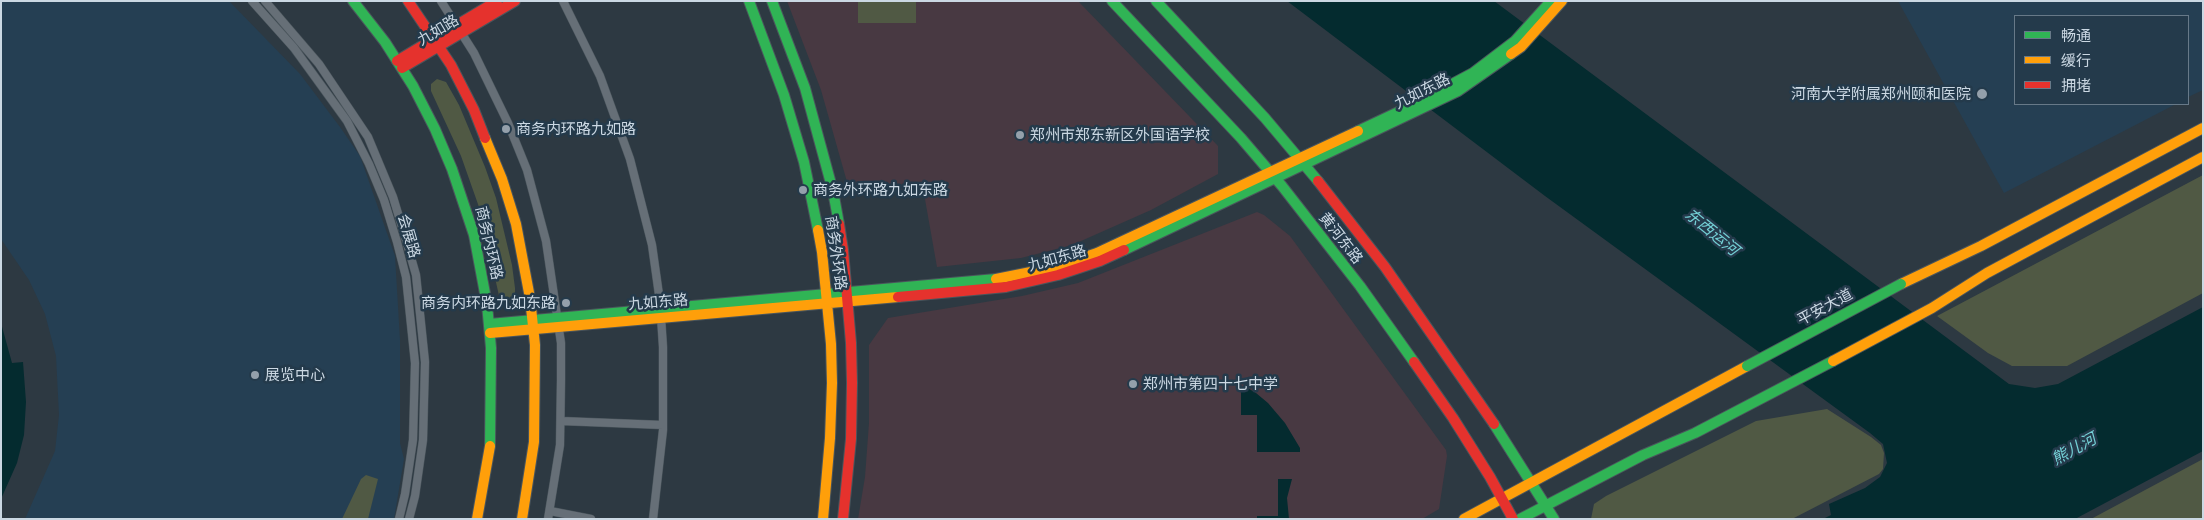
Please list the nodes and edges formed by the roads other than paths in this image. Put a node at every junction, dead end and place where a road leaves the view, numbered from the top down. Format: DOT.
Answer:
graph roads {
  1 [pos="252,1"];
  2 [pos="265,1"];
  3 [pos="353,1"];
  4 [pos="408,1"];
  5 [pos="441,1"];
  6 [pos="497,1"];
  7 [pos="515,1"];
  8 [pos="563,1"];
  9 [pos="748,1"];
  10 [pos="772,1"];
  11 [pos="1112,1"];
  12 [pos="1156,1"];
  13 [pos="1551,1"];
  14 [pos="1562,1"];
  15 [pos="1545,14"];
  16 [pos="459,29"];
  17 [pos="437,42"];
  18 [pos="400,65"];
  19 [pos="2203,128"];
  20 [pos="2203,157"];
  21 [pos="1302,161"];
  22 [pos="1272,175"];
  23 [pos="848,296"];
  24 [pos="827,298"];
  25 [pos="661,313"];
  26 [pos="558,322"];
  27 [pos="532,325"];
  28 [pos="489,328"];
  29 [pos="561,421"];
  30 [pos="663,425"];
  31 [pos="1531,483"];
  32 [pos="1502,498"];
  33 [pos="1545,506"];
  34 [pos="549,515"];
  35 [pos="399,519"];
  36 [pos="410,519"];
  37 [pos="477,519"];
  38 [pos="522,519"];
  39 [pos="592,519"];
  40 [pos="653,519"];
  41 [pos="823,519"];
  42 [pos="843,519"];
  43 [pos="1464,519"];
  44 [pos="1513,519"];
  45 [pos="1520,519"];
  46 [pos="1554,519"];
  1 -- 35 [label="street, 会展路"];
  2 -- 36 [label="street, 会展路"];
  3 -- 18 [label="main road, 商务内环路"];
  4 -- 17 [label="main road, 商务内环路"];
  5 -- 16 [label="street"];
  6 -- 16 [label="main road, 九如路"];
  7 -- 16 [label="main road, 九如路"];
  8 -- 25 [label="street"];
  9 -- 24 [label="main road, 商务外环路"];
  10 -- 23 [label="main road, 商务外环路"];
  11 -- 22 [label="main road, 黄河东路"];
  12 -- 21 [label="main road, 黄河东路"];
  13 -- 15 [label="main road, 九如东路"];
  14 -- 15 [label="main road, 九如东路"];
  15 -- 21 [label="main road, 九如东路"];
  16 -- 17 [label="main road, 九如路"];
  16 -- 26 [label="street"];
  17 -- 18 [label="main road, 九如路"];
  17 -- 27 [label="main road, 商务内环路"];
  18 -- 28 [label="main road, 商务内环路"];
  19 -- 31 [label="main road, 平安大道, bridge"];
  20 -- 33 [label="main road"];
  21 -- 22 [label="main road, 九如东路"];
  21 -- 31 [label="main road, 黄河东路"];
  22 -- 23 [label="main road, 九如东路"];
  22 -- 32 [label="main road, 黄河东路"];
  23 -- 24 [label="main road, 九如东路"];
  23 -- 42 [label="main road, 商务外环路"];
  24 -- 25 [label="main road, 九如东路"];
  24 -- 41 [label="main road, 商务外环路"];
  25 -- 26 [label="main road, 九如东路"];
  25 -- 30 [label="street"];
  26 -- 27 [label="main road, 九如东路"];
  26 -- 29 [label="street"];
  27 -- 28 [label="main road, 九如东路"];
  27 -- 38 [label="main road, 商务内环路"];
  28 -- 37 [label="main road, 商务内环路"];
  29 -- 30 [label="street"];
  29 -- 34 [label="street"];
  30 -- 40 [label="street"];
  31 -- 32 [label="main road, 平安大道"];
  31 -- 33 [label="main road, 黄河东路"];
  32 -- 43 [label="main road, 平安大道"];
  32 -- 44 [label="main road, 黄河东路"];
  33 -- 45 [label="main road"];
  33 -- 46 [label="main road, 黄河东路"];
  34 -- 39 [label="street"];
}
